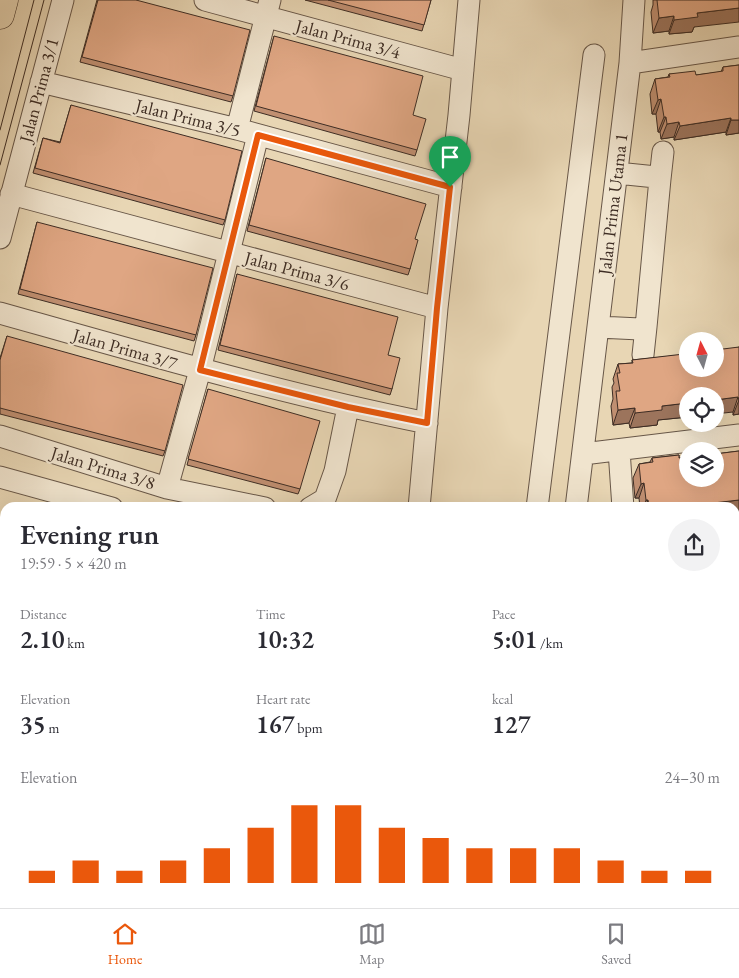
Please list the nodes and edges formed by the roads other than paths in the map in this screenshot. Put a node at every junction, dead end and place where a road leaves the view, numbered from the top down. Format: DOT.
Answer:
graph roads {
  1 [pos="4,0"];
  2 [pos="63,0"];
  3 [pos="204,0"];
  4 [pos="469,0"];
  5 [pos="634,0"];
  6 [pos="268,8"];
  7 [pos="0,15"];
  8 [pos="739,47"];
  9 [pos="594,55"];
  10 [pos="630,63"];
  11 [pos="463,70"];
  12 [pos="41,82"];
  13 [pos="237,129"];
  14 [pos="258,135"];
  15 [pos="663,152"];
  16 [pos="616,173"];
  17 [pos="660,179"];
  18 [pos="450,187"];
  19 [pos="11,194"];
  20 [pos="0,238"];
  21 [pos="230,253"];
  22 [pos="437,308"];
  23 [pos="0,313"];
  24 [pos="598,327"];
  25 [pos="646,327"];
  26 [pos="644,355"];
  27 [pos="200,370"];
  28 [pos="348,407"];
  29 [pos="427,423"];
  30 [pos="739,435"];
  31 [pos="0,436"];
  32 [pos="619,450"];
  33 [pos="583,454"];
  34 [pos="0,477"];
  35 [pos="167,488"];
  36 [pos="90,502"];
  37 [pos="236,502"];
  38 [pos="320,502"];
  39 [pos="420,502"];
  40 [pos="538,502"];
  41 [pos="577,502"];
  42 [pos="623,502"];
  1 -- 7 [label="main road"];
  2 -- 12 [label="street, Jalan Prima 3/1"];
  3 -- 6 [label="street, Jalan Prima 3/4"];
  4 -- 11 [label="street"];
  5 -- 10 [label="street, Jalan Prima Utama 1"];
  6 -- 11 [label="street, Jalan Prima 3/4"];
  6 -- 13 [label="street"];
  8 -- 10 [label="street"];
  9 -- 40 [label="street"];
  10 -- 16 [label="street, Jalan Prima Utama 1"];
  11 -- 18 [label="street"];
  12 -- 13 [label="street, Jalan Prima 3/5"];
  12 -- 19 [label="street, Jalan Prima 3/1"];
  13 -- 14 [label="street, Jalan Prima 3/5"];
  14 -- 18 [label="street, Jalan Prima 3/5"];
  14 -- 21 [label="street"];
  15 -- 17 [label="street"];
  16 -- 17 [label="street"];
  16 -- 24 [label="street, Jalan Prima Utama 1"];
  17 -- 25 [label="street"];
  18 -- 22 [label="street"];
  19 -- 20 [label="street, Jalan Prima 3/1"];
  19 -- 21 [label="street, Jalan Prima 3/6"];
  21 -- 22 [label="street, Jalan Prima 3/6"];
  21 -- 27 [label="street"];
  22 -- 29 [label="street"];
  23 -- 27 [label="street, Jalan Prima 3/7"];
  24 -- 25 [label="street"];
  24 -- 33 [label="street, Jalan Prima Utama 1"];
  25 -- 26 [label="street"];
  27 -- 28 [label="street, Jalan Prima 3/7"];
  27 -- 35 [label="street"];
  28 -- 29 [label="street, Jalan Prima 3/7"];
  28 -- 38 [label="street"];
  29 -- 39 [label="street"];
  30 -- 32 [label="street"];
  31 -- 35 [label="street, Jalan Prima 3/8"];
  32 -- 33 [label="street"];
  32 -- 42 [label="street"];
  33 -- 41 [label="street, Jalan Prima Utama 1"];
  34 -- 36 [label="street"];
  35 -- 37 [label="street, Jalan Prima 3/8"];
}
